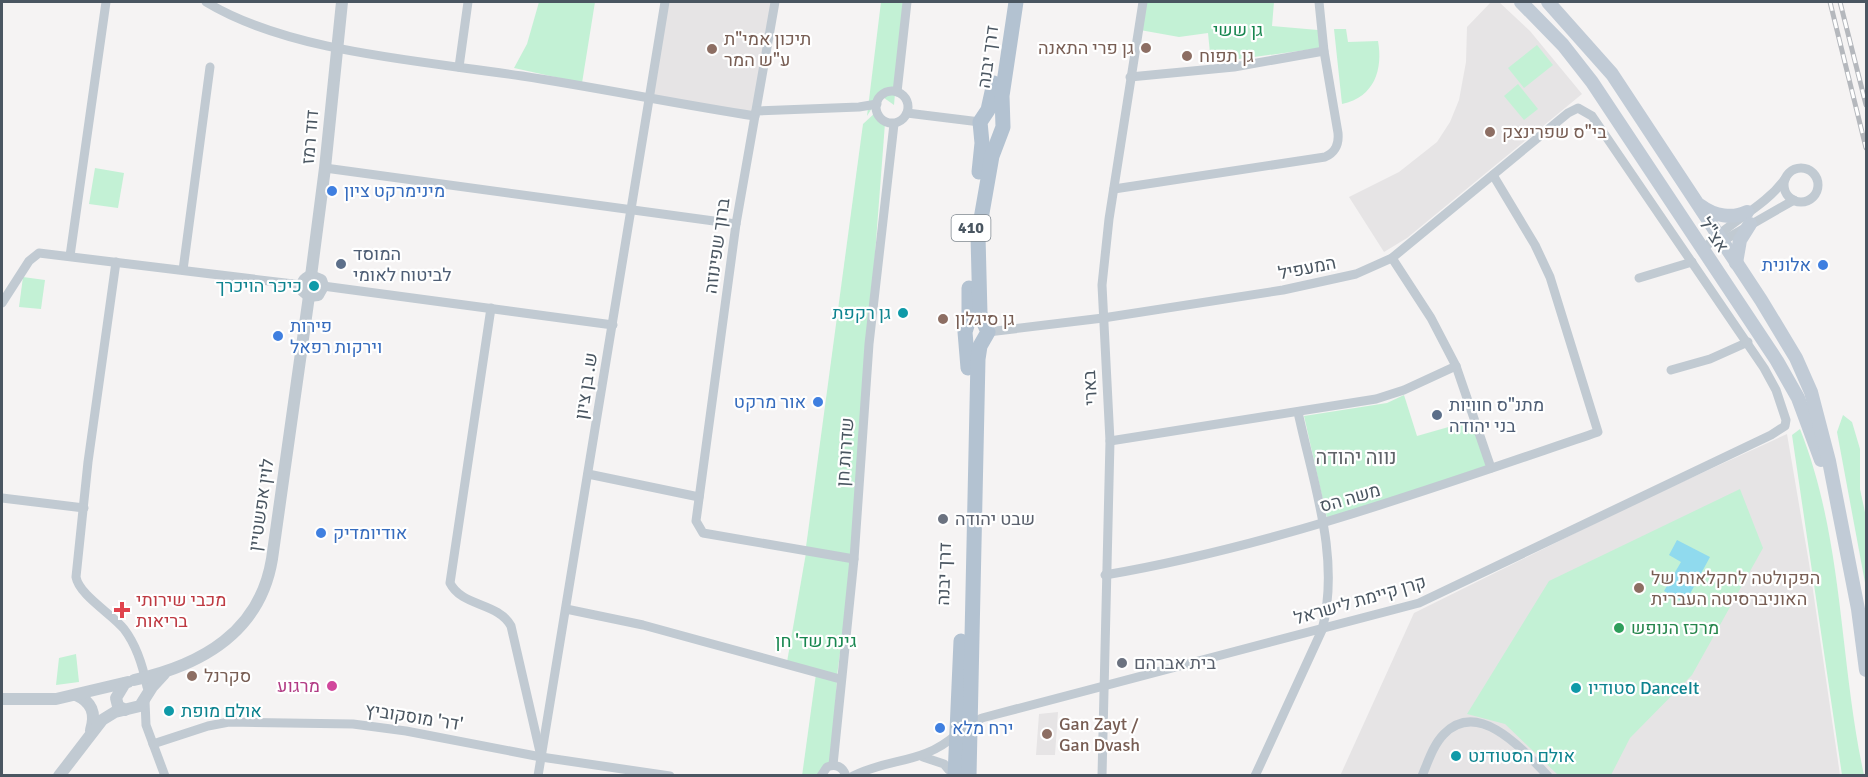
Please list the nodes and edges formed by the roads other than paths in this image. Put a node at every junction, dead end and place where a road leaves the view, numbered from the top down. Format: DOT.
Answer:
graph roads {
  1 [pos="106,2"];
  2 [pos="206,2"];
  3 [pos="342,2"];
  4 [pos="468,2"];
  5 [pos="665,2"];
  6 [pos="775,2"];
  7 [pos="906,2"];
  8 [pos="1007,2"];
  9 [pos="1016,2"];
  10 [pos="1143,2"];
  11 [pos="1319,2"];
  12 [pos="1521,2"];
  13 [pos="1548,2"];
  14 [pos="336,49"];
  15 [pos="1324,51"];
  16 [pos="210,67"];
  17 [pos="459,67"];
  18 [pos="1130,77"];
  19 [pos="892,92"];
  20 [pos="651,98"];
  21 [pos="877,107"];
  22 [pos="907,112"];
  23 [pos="755,113"];
  24 [pos="889,122"];
  25 [pos="982,123"];
  26 [pos="1000,126"];
  27 [pos="326,168"];
  28 [pos="1493,175"];
  29 [pos="1785,179"];
  30 [pos="1114,189"];
  31 [pos="1794,200"];
  32 [pos="1698,204"];
  33 [pos="632,210"];
  34 [pos="1749,218"];
  35 [pos="736,224"];
  36 [pos="1720,237"];
  37 [pos="1703,250"];
  38 [pos="70,256"];
  39 [pos="1392,258"];
  40 [pos="116,262"];
  41 [pos="1692,262"];
  42 [pos="1736,263"];
  43 [pos="183,270"];
  44 [pos="1639,278"];
  45 [pos="12,285"];
  46 [pos="307,285"];
  47 [pos="323,286"];
  48 [pos="2,294"];
  49 [pos="2,303"];
  50 [pos="491,308"];
  51 [pos="1103,318"];
  52 [pos="613,325"];
  53 [pos="967,331"];
  54 [pos="985,332"];
  55 [pos="1748,342"];
  56 [pos="1456,366"];
  57 [pos="1671,370"];
  58 [pos="1298,412"];
  59 [pos="1110,441"];
  60 [pos="1491,468"];
  61 [pos="588,474"];
  62 [pos="699,497"];
  63 [pos="2,498"];
  64 [pos="84,508"];
  65 [pos="1838,511"];
  66 [pos="1322,522"];
  67 [pos="854,559"];
  68 [pos="1105,575"];
  69 [pos="566,609"];
  70 [pos="1322,630"];
  71 [pos="1866,670"];
  72 [pos="840,679"];
  73 [pos="1105,684"];
  74 [pos="141,687"];
  75 [pos="75,695"];
  76 [pos="2,699"];
  77 [pos="127,710"];
  78 [pos="971,722"];
  79 [pos="146,725"];
  80 [pos="90,734"];
  81 [pos="957,734"];
  82 [pos="153,744"];
  83 [pos="923,756"];
  84 [pos="541,757"];
  85 [pos="833,765"];
  86 [pos="956,769"];
  87 [pos="60,776"];
  88 [pos="165,776"];
  89 [pos="538,776"];
  90 [pos="670,776"];
  91 [pos="821,776"];
  92 [pos="846,776"];
  93 [pos="853,776"];
  94 [pos="969,776"];
  95 [pos="1102,776"];
  96 [pos="1255,776"];
  97 [pos="1422,776"];
  98 [pos="1548,776"];
  1 -- 38 [label="street"];
  2 -- 14 [label="street"];
  3 -- 14 [label="street, דוד רמז"];
  4 -- 17 [label="street"];
  5 -- 20 [label="street, ש. בן ציון"];
  6 -- 23 [label="street, ברוך שפינוזה"];
  7 -- 19 [label="street"];
  8 -- 25 [label="main road, דרך יבנה / 410"];
  9 -- 26 [label="main road, דרך יבנה / 410"];
  10 -- 18 [label="street, בארי"];
  11 -- 15 [label="street"];
  12 -- 37 [label="main road, אצ\"ל"];
  13 -- 32 [label="main road, אצ\"ל"];
  14 -- 17 [label="street"];
  14 -- 27 [label="street, דוד רמז"];
  15 -- 18 [label="street"];
  15 -- 30 [label="street"];
  16 -- 43 [label="street"];
  17 -- 20 [label="street"];
  18 -- 30 [label="street, בארי"];
  19 -- 21 [label="street"];
  19 -- 22 [label="street"];
  20 -- 23 [label="street"];
  20 -- 33 [label="street, ש. בן ציון"];
  21 -- 23 [label="street"];
  21 -- 24 [label="street"];
  22 -- 24 [label="street"];
  22 -- 25 [label="street"];
  23 -- 35 [label="street, ברוך שפינוזה"];
  24 -- 67 [label="street, שדרות חן"];
  25 -- 26 [label="main road"];
  25 -- 26 [label="main road"];
  25 -- 53 [label="main road, דרך יבנה / 410"];
  26 -- 54 [label="main road, דרך יבנה / 410"];
  27 -- 33 [label="street"];
  27 -- 46 [label="street, דוד רמז"];
  28 -- 39 [label="street, המעפיל"];
  28 -- 41 [label="street, המעפיל"];
  28 -- 60 [label="street, משה הס"];
  29 -- 31 [label="street"];
  29 -- 31 [label="street"];
  29 -- 34 [label="street"];
  30 -- 51 [label="street, בארי"];
  31 -- 34 [label="street"];
  32 -- 34 [label="main road"];
  32 -- 36 [label="main road, אצ\"ל"];
  33 -- 35 [label="street"];
  33 -- 52 [label="street, ש. בן ציון"];
  34 -- 36 [label="street"];
  34 -- 42 [label="main road"];
  35 -- 62 [label="street, ברוך שפינוזה"];
  36 -- 37 [label="street"];
  36 -- 42 [label="main road, אצ\"ל"];
  37 -- 65 [label="main road, אצ\"ל"];
  38 -- 40 [label="street"];
  38 -- 45 [label="street"];
  39 -- 51 [label="street, המעפיל"];
  39 -- 56 [label="street"];
  40 -- 43 [label="street"];
  40 -- 64 [label="street"];
  41 -- 44 [label="street"];
  41 -- 55 [label="street"];
  42 -- 65 [label="main road, אצ\"ל"];
  43 -- 46 [label="street"];
  45 -- 48 [label="street"];
  45 -- 49 [label="street"];
  46 -- 47 [label="street"];
  46 -- 74 [label="street, לוין אפשטיין"];
  47 -- 50 [label="street"];
  50 -- 52 [label="street"];
  50 -- 84 [label="street"];
  51 -- 54 [label="street, המעפיל"];
  51 -- 59 [label="street, בארי"];
  52 -- 61 [label="street, ש. בן ציון"];
  53 -- 54 [label="main road"];
  53 -- 54 [label="main road"];
  53 -- 81 [label="main road, דרך יבנה / 410"];
  54 -- 78 [label="main road, דרך יבנה / 410"];
  55 -- 57 [label="street"];
  55 -- 70 [label="street, קרן קיימת לישראל"];
  56 -- 58 [label="street"];
  56 -- 60 [label="street"];
  58 -- 59 [label="street"];
  58 -- 66 [label="street"];
  59 -- 68 [label="street, בארי"];
  60 -- 66 [label="street, משה הס"];
  61 -- 62 [label="street"];
  61 -- 69 [label="street, ש. בן ציון"];
  62 -- 67 [label="street, ברוך שפינוזה"];
  63 -- 64 [label="street"];
  64 -- 74 [label="street"];
  65 -- 71 [label="main road, אצ\"ל"];
  66 -- 68 [label="street, משה הס"];
  66 -- 70 [label="street"];
  67 -- 72 [label="street, שדרות חן"];
  68 -- 73 [label="street, בארי"];
  69 -- 72 [label="street"];
  69 -- 84 [label="street, ש. בן ציון"];
  70 -- 73 [label="street, קרן קיימת לישראל"];
  70 -- 96 [label="street"];
  72 -- 85 [label="street, שדרות חן"];
  73 -- 78 [label="street, קרן קיימת לישראל"];
  73 -- 95 [label="street, בארי"];
  74 -- 75 [label="street"];
  74 -- 77 [label="street"];
  74 -- 77 [label="street"];
  74 -- 79 [label="street"];
  75 -- 76 [label="street"];
  75 -- 80 [label="street"];
  77 -- 79 [label="street"];
  77 -- 80 [label="street"];
  78 -- 81 [label="street, קרן קיימת לישראל"];
  78 -- 94 [label="main road, דרך יבנה / 410"];
  79 -- 82 [label="street"];
  80 -- 87 [label="street"];
  81 -- 83 [label="street"];
  81 -- 86 [label="main road, דרך יבנה / 410"];
  82 -- 84 [label="street, דר' מוסקוביץ'"];
  82 -- 88 [label="street"];
  83 -- 86 [label="street"];
  83 -- 93 [label="street"];
  84 -- 89 [label="street, ש. בן ציון"];
  84 -- 90 [label="street, דר' מוסקוביץ'"];
  85 -- 91 [label="street"];
  85 -- 92 [label="street"];
  97 -- 98 [label="street"];
}
